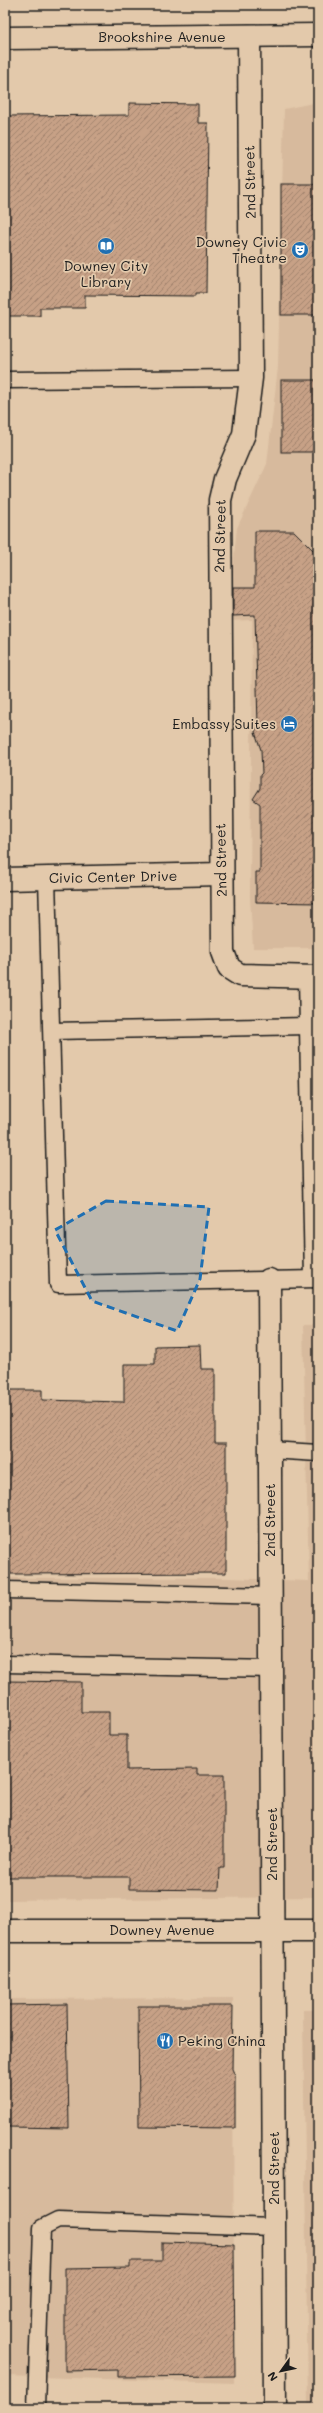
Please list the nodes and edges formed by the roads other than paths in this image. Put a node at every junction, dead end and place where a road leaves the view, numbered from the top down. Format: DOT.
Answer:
graph roads {
  1 [pos="318,35"];
  2 [pos="249,36"];
  3 [pos="5,38"];
  4 [pos="251,378"];
  5 [pos="5,380"];
  6 [pos="221,874"];
  7 [pos="47,878"];
  8 [pos="5,879"];
  9 [pos="312,977"];
  10 [pos="307,1026"];
  11 [pos="52,1031"];
  12 [pos="316,1279"];
  13 [pos="269,1280"];
  14 [pos="270,1450"];
  15 [pos="318,1453"];
  16 [pos="5,1590"];
  17 [pos="271,1596"];
  18 [pos="5,1664"];
  19 [pos="271,1669"];
  20 [pos="273,1930"];
  21 [pos="5,1931"];
  22 [pos="318,1931"];
  23 [pos="274,2227"];
  24 [pos="36,2408"];
  25 [pos="275,2408"];
  1 -- 2 [label="street, Brookshire Avenue"];
  2 -- 3 [label="street, Brookshire Avenue"];
  2 -- 4 [label="street, 2nd Street"];
  4 -- 5 [label="lane"];
  4 -- 6 [label="street, 2nd Street"];
  6 -- 7 [label="street, Civic Center Drive"];
  6 -- 9 [label="street, 2nd Street"];
  7 -- 8 [label="street, Civic Center Drive"];
  7 -- 11 [label="lane"];
  9 -- 10 [label="lane"];
  10 -- 11 [label="lane"];
  10 -- 12 [label="lane"];
  11 -- 13 [label="lane"];
  12 -- 13 [label="lane"];
  13 -- 14 [label="street, 2nd Street"];
  14 -- 15 [label="lane"];
  14 -- 17 [label="street, 2nd Street"];
  16 -- 17 [label="lane"];
  17 -- 19 [label="street, 2nd Street"];
  18 -- 19 [label="lane"];
  19 -- 20 [label="street, 2nd Street"];
  20 -- 21 [label="street, Downey Avenue"];
  20 -- 22 [label="street, Downey Avenue"];
  20 -- 23 [label="street, 2nd Street"];
  23 -- 24 [label="lane"];
  23 -- 25 [label="street, 2nd Street"];
}
